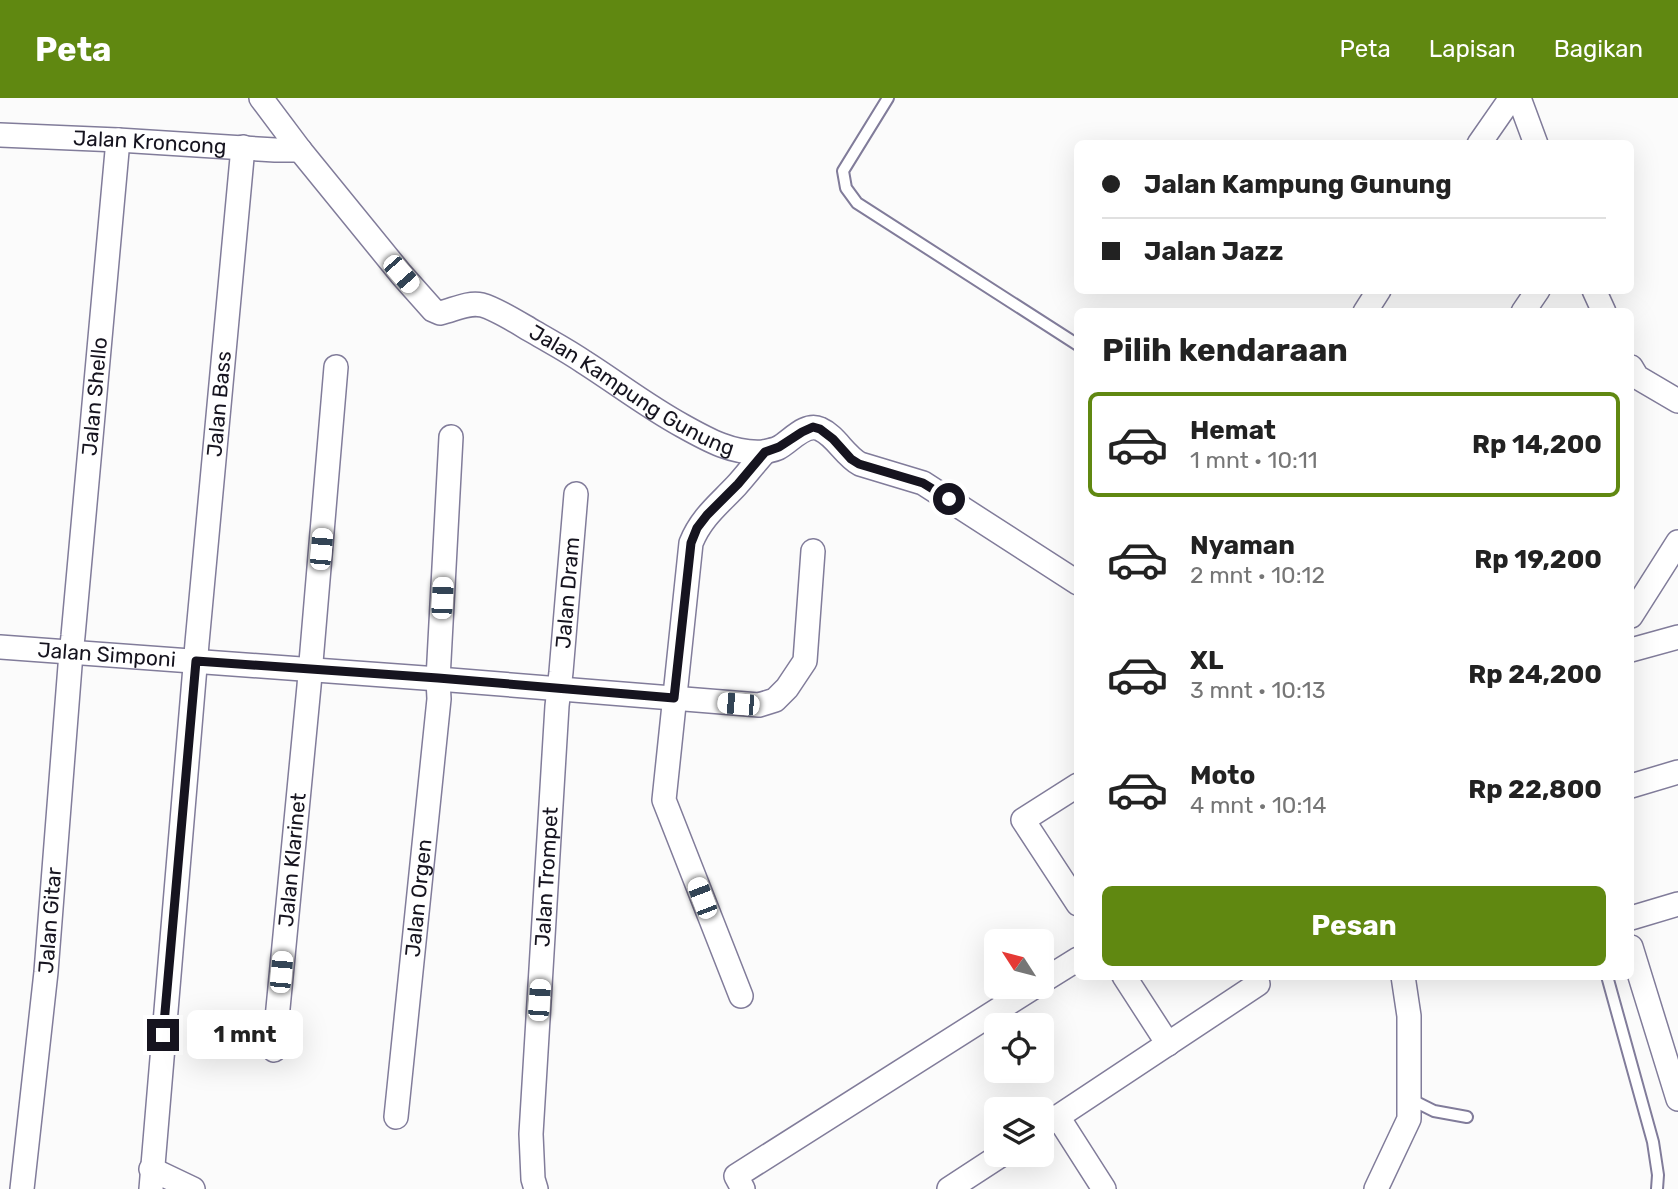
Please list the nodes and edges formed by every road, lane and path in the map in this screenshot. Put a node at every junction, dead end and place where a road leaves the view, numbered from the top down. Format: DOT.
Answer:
graph roads {
  1 [pos="261,98"];
  2 [pos="888,98"];
  3 [pos="1510,98"];
  4 [pos="1519,98"];
  5 [pos="0,135"];
  6 [pos="1482,140"];
  7 [pos="1535,140"];
  8 [pos="118,141"];
  9 [pos="243,148"];
  10 [pos="300,150"];
  11 [pos="1074,342"];
  12 [pos="336,367"];
  13 [pos="1634,378"];
  14 [pos="1678,401"];
  15 [pos="451,438"];
  16 [pos="765,452"];
  17 [pos="576,494"];
  18 [pos="1678,542"];
  19 [pos="813,551"];
  20 [pos="1074,580"];
  21 [pos="1634,611"];
  22 [pos="1678,637"];
  23 [pos="0,647"];
  24 [pos="1634,649"];
  25 [pos="71,653"];
  26 [pos="196,661"];
  27 [pos="310,670"];
  28 [pos="438,678"];
  29 [pos="559,689"];
  30 [pos="674,698"];
  31 [pos="1678,772"];
  32 [pos="1634,785"];
  33 [pos="1074,788"];
  34 [pos="1074,898"];
  35 [pos="1678,904"];
  36 [pos="1634,917"];
  37 [pos="1634,954"];
  38 [pos="1074,961"];
  39 [pos="1054,974"];
  40 [pos="1128,980"];
  41 [pos="1256,980"];
  42 [pos="1404,980"];
  43 [pos="1608,980"];
  44 [pos="741,996"];
  45 [pos="1015,999"];
  46 [pos="1168,1044"];
  47 [pos="1670,1044"];
  48 [pos="274,1051"];
  49 [pos="1410,1099"];
  50 [pos="1678,1099"];
  51 [pos="396,1117"];
  52 [pos="1467,1118"];
  53 [pos="1054,1120"];
  54 [pos="1054,1128"];
  55 [pos="984,1166"];
  56 [pos="151,1179"];
  57 [pos="22,1189"];
  58 [pos="193,1189"];
  59 [pos="536,1189"];
  60 [pos="743,1189"];
  61 [pos="949,1189"];
  62 [pos="1104,1189"];
  63 [pos="1376,1189"];
  64 [pos="1657,1189"];
  1 -- 10 [label="street"];
  2 -- 11 [label="lane"];
  3 -- 6 [label="street"];
  4 -- 7 [label="street"];
  5 -- 8 [label="street, Jalan Kroncong"];
  8 -- 9 [label="street, Jalan Kroncong"];
  8 -- 25 [label="street, Jalan Shello"];
  9 -- 10 [label="street, Jalan Kroncong"];
  9 -- 26 [label="street, Jalan Bass"];
  10 -- 16 [label="street, Jalan Kampung Gunung"];
  12 -- 27 [label="street, Jalan Klarinet"];
  13 -- 14 [label="street"];
  15 -- 28 [label="street, Jalan Orgen"];
  16 -- 20 [label="street, Jalan Kampung Gunung"];
  16 -- 30 [label="street"];
  17 -- 29 [label="street, Jalan Dram"];
  18 -- 21 [label="street"];
  19 -- 30 [label="street, Jalan Simponi"];
  22 -- 24 [label="street"];
  23 -- 25 [label="street, Jalan Simponi"];
  25 -- 26 [label="street, Jalan Simponi"];
  25 -- 57 [label="street, Jalan Gitar"];
  26 -- 27 [label="street, Jalan Simponi"];
  26 -- 56 [label="street, Jalan Bass"];
  27 -- 28 [label="street, Jalan Simponi"];
  27 -- 48 [label="street, Jalan Klarinet"];
  28 -- 29 [label="street, Jalan Simponi"];
  28 -- 51 [label="street, Jalan Orgen"];
  29 -- 30 [label="street, Jalan Simponi"];
  29 -- 59 [label="street, Jalan Trompet"];
  30 -- 44 [label="street"];
  31 -- 32 [label="street"];
  33 -- 34 [label="street"];
  35 -- 36 [label="street"];
  37 -- 47 [label="street"];
  38 -- 39 [label="street"];
  40 -- 46 [label="street"];
  41 -- 46 [label="street"];
  42 -- 49 [label="street"];
  43 -- 64 [label="lane"];
  45 -- 60 [label="street"];
  46 -- 53 [label="street"];
  47 -- 50 [label="street"];
  49 -- 52 [label="lane"];
  49 -- 63 [label="street"];
  54 -- 62 [label="street"];
  55 -- 61 [label="street"];
  56 -- 58 [label="street"];
}
